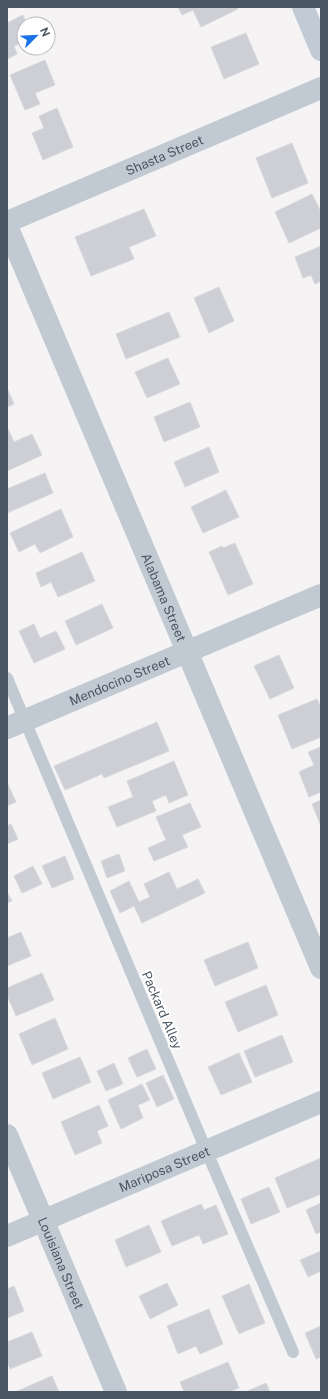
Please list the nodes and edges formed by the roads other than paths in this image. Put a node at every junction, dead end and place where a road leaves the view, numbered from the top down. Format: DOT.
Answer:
graph roads {
  1 [pos="303,7"];
  2 [pos="321,50"];
  3 [pos="321,88"];
  4 [pos="7,222"];
  5 [pos="7,226"];
  6 [pos="321,595"];
  7 [pos="187,652"];
  8 [pos="7,678"];
  9 [pos="16,724"];
  10 [pos="321,968"];
  11 [pos="321,1102"];
  12 [pos="7,1134"];
  13 [pos="206,1150"];
  14 [pos="43,1221"];
  15 [pos="7,1236"];
  16 [pos="293,1352"];
  17 [pos="116,1392"];
  1 -- 2 [label="main road"];
  3 -- 4 [label="street, Shasta Street"];
  5 -- 7 [label="street, Alabama Street"];
  6 -- 7 [label="street, Mendocino Street"];
  7 -- 9 [label="street, Mendocino Street"];
  7 -- 10 [label="street, Alabama Street"];
  8 -- 9 [label="lane, Packard Alley"];
  9 -- 13 [label="lane, Packard Alley"];
  11 -- 13 [label="street, Mariposa Street"];
  12 -- 14 [label="street, Louisiana Street"];
  13 -- 14 [label="street, Mariposa Street"];
  13 -- 16 [label="lane, Packard Alley"];
  14 -- 15 [label="street, Mariposa Street"];
  14 -- 17 [label="street, Louisiana Street"];
}
